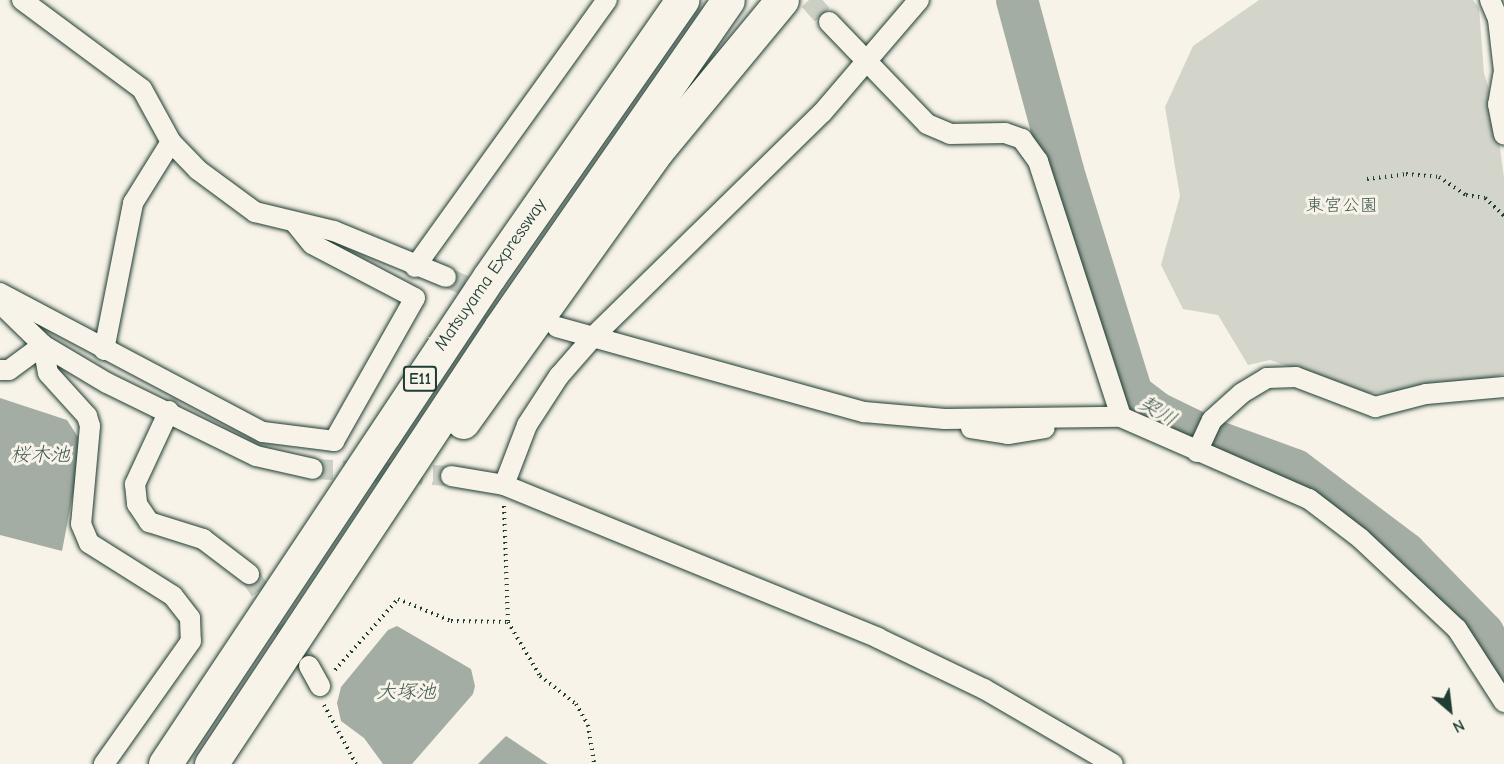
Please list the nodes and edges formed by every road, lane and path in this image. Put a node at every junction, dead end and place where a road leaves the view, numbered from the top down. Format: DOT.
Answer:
graph roads {
  1 [pos="22,0"];
  2 [pos="608,0"];
  3 [pos="682,0"];
  4 [pos="728,0"];
  5 [pos="782,0"];
  6 [pos="919,0"];
  7 [pos="1490,0"];
  8 [pos="829,22"];
  9 [pos="867,59"];
  10 [pos="1504,71"];
  11 [pos="1504,134"];
  12 [pos="171,142"];
  13 [pos="1367,179"];
  14 [pos="1504,216"];
  15 [pos="295,223"];
  16 [pos="415,267"];
  17 [pos="447,277"];
  18 [pos="0,293"];
  19 [pos="0,303"];
  20 [pos="557,327"];
  21 [pos="592,337"];
  22 [pos="44,345"];
  23 [pos="104,350"];
  24 [pos="0,370"];
  25 [pos="1504,387"];
  26 [pos="169,411"];
  27 [pos="1121,417"];
  28 [pos="1197,452"];
  29 [pos="313,469"];
  30 [pos="451,476"];
  31 [pos="504,485"];
  32 [pos="249,574"];
  33 [pos="508,622"];
  34 [pos="309,666"];
  35 [pos="320,686"];
  36 [pos="1504,702"];
  37 [pos="234,726"];
  38 [pos="104,764"];
  39 [pos="165,764"];
  40 [pos="211,764"];
  41 [pos="356,764"];
  42 [pos="594,764"];
  43 [pos="1113,764"];
  1 -- 12 [label="street"];
  2 -- 16 [label="street"];
  3 -- 39 [label="highway, Matsuyama Expressway / E11"];
  4 -- 37 [label="highway, Matsuyama Expressway / E11"];
  5 -- 37 [label="highway"];
  6 -- 9 [label="street"];
  7 -- 10 [label="street"];
  8 -- 9 [label="street"];
  9 -- 21 [label="street"];
  9 -- 27 [label="street"];
  10 -- 11 [label="street"];
  12 -- 15 [label="street"];
  12 -- 23 [label="street"];
  13 -- 14 [label="path"];
  15 -- 16 [label="street"];
  15 -- 23 [label="street"];
  16 -- 17 [label="street"];
  18 -- 23 [label="street"];
  19 -- 22 [label="street"];
  20 -- 21 [label="street"];
  21 -- 27 [label="street"];
  21 -- 31 [label="street"];
  22 -- 24 [label="street"];
  22 -- 26 [label="street"];
  22 -- 38 [label="street"];
  25 -- 28 [label="street"];
  26 -- 29 [label="street"];
  26 -- 32 [label="street"];
  27 -- 28 [label="street"];
  28 -- 36 [label="street"];
  30 -- 31 [label="street"];
  31 -- 33 [label="path"];
  31 -- 43 [label="street"];
  33 -- 35 [label="path"];
  33 -- 42 [label="path"];
  34 -- 35 [label="street"];
  35 -- 41 [label="path"];
  37 -- 40 [label="highway, Matsuyama Expressway / E11"];
}
